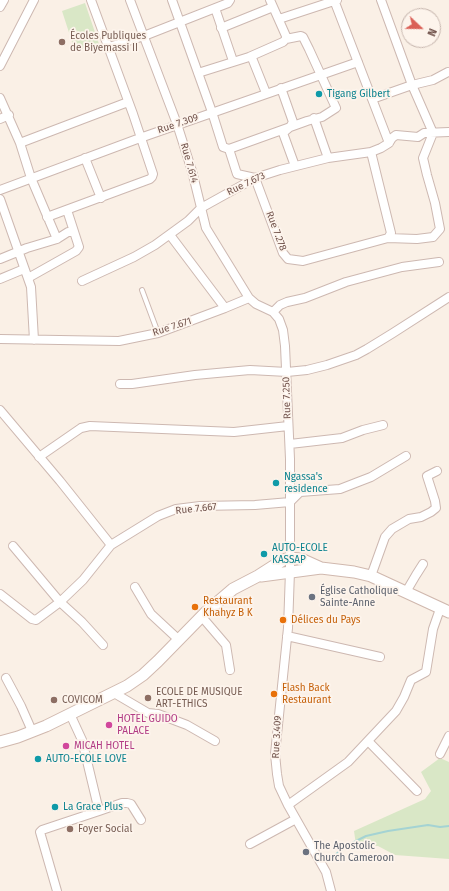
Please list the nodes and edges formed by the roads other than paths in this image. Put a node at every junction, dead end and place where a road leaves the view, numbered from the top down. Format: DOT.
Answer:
graph roads {
  1 [pos="4,0"];
  2 [pos="34,0"];
  3 [pos="91,0"];
  4 [pos="130,0"];
  5 [pos="172,0"];
  6 [pos="230,0"];
  7 [pos="335,0"];
  8 [pos="381,0"];
  9 [pos="272,4"];
  10 [pos="0,7"];
  11 [pos="215,8"];
  12 [pos="278,19"];
  13 [pos="180,22"];
  14 [pos="221,28"];
  15 [pos="144,36"];
  16 [pos="286,39"];
  17 [pos="109,47"];
  18 [pos="249,57"];
  19 [pos="233,61"];
  20 [pos="358,62"];
  21 [pos="0,66"];
  22 [pos="448,72"];
  23 [pos="198,73"];
  24 [pos="320,75"];
  25 [pos="412,85"];
  26 [pos="281,88"];
  27 [pos="266,93"];
  28 [pos="0,98"];
  29 [pos="372,99"];
  30 [pos="128,102"];
  31 [pos="212,112"];
  32 [pos="9,115"];
  33 [pos="314,118"];
  34 [pos="0,119"];
  35 [pos="177,124"];
  36 [pos="290,127"];
  37 [pos="449,132"];
  38 [pos="433,133"];
  39 [pos="140,138"];
  40 [pos="20,143"];
  41 [pos="389,143"];
  42 [pos="229,149"];
  43 [pos="371,152"];
  44 [pos="86,158"];
  45 [pos="328,158"];
  46 [pos="295,166"];
  47 [pos="31,178"];
  48 [pos="255,178"];
  49 [pos="0,190"];
  50 [pos="101,198"];
  51 [pos="0,200"];
  52 [pos="201,208"];
  53 [pos="67,210"];
  54 [pos="47,217"];
  55 [pos="74,232"];
  56 [pos="170,235"];
  57 [pos="388,238"];
  58 [pos="57,240"];
  59 [pos="19,252"];
  60 [pos="0,259"];
  61 [pos="439,262"];
  62 [pos="24,269"];
  63 [pos="0,278"];
  64 [pos="28,278"];
  65 [pos="82,281"];
  66 [pos="142,290"];
  67 [pos="449,297"];
  68 [pos="249,298"];
  69 [pos="225,308"];
  70 [pos="273,312"];
  71 [pos="158,333"];
  72 [pos="0,339"];
  73 [pos="34,340"];
  74 [pos="287,372"];
  75 [pos="120,384"];
  76 [pos="0,410"];
  77 [pos="383,425"];
  78 [pos="288,426"];
  79 [pos="290,444"];
  80 [pos="406,456"];
  81 [pos="39,457"];
  82 [pos="437,471"];
  83 [pos="290,502"];
  84 [pos="111,545"];
  85 [pos="13,546"];
  86 [pos="290,558"];
  87 [pos="423,564"];
  88 [pos="321,568"];
  89 [pos="290,571"];
  90 [pos="258,576"];
  91 [pos="371,576"];
  92 [pos="135,587"];
  93 [pos="406,592"];
  94 [pos="0,594"];
  95 [pos="60,602"];
  96 [pos="445,610"];
  97 [pos="202,617"];
  98 [pos="287,636"];
  99 [pos="179,640"];
  100 [pos="103,645"];
  101 [pos="380,656"];
  102 [pos="230,670"];
  103 [pos="6,678"];
  104 [pos="114,693"];
  105 [pos="70,714"];
  106 [pos="32,731"];
  107 [pos="449,736"];
  108 [pos="215,741"];
  109 [pos="368,741"];
  110 [pos="0,742"];
  111 [pos="440,754"];
  112 [pos="417,791"];
  113 [pos="288,805"];
  114 [pos="100,811"];
  115 [pos="296,819"];
  116 [pos="141,820"];
  117 [pos="250,844"];
  118 [pos="57,891"];
  119 [pos="331,891"];
  1 -- 10 [label="street"];
  2 -- 21 [label="street"];
  3 -- 17 [label="street"];
  4 -- 15 [label="street, Rue 7.614"];
  5 -- 13 [label="street"];
  6 -- 11 [label="street"];
  7 -- 12 [label="street"];
  7 -- 20 [label="street"];
  8 -- 25 [label="street"];
  9 -- 12 [label="street"];
  9 -- 14 [label="street"];
  11 -- 13 [label="street"];
  11 -- 14 [label="street"];
  12 -- 16 [label="street"];
  13 -- 15 [label="street"];
  13 -- 23 [label="street"];
  14 -- 19 [label="street"];
  15 -- 17 [label="street"];
  15 -- 35 [label="street, Rue 7.614"];
  16 -- 18 [label="street"];
  16 -- 24 [label="street"];
  17 -- 30 [label="street"];
  18 -- 19 [label="street"];
  18 -- 27 [label="street"];
  19 -- 23 [label="street"];
  20 -- 24 [label="street, Rue 7.309"];
  20 -- 29 [label="street"];
  22 -- 25 [label="street"];
  23 -- 31 [label="street"];
  24 -- 26 [label="street, Rue 7.309"];
  24 -- 33 [label="street"];
  25 -- 29 [label="street"];
  25 -- 38 [label="street"];
  26 -- 27 [label="street, Rue 7.309"];
  26 -- 36 [label="street"];
  27 -- 31 [label="street, Rue 7.309"];
  28 -- 32 [label="street"];
  29 -- 41 [label="street"];
  30 -- 39 [label="street"];
  30 -- 40 [label="street"];
  31 -- 35 [label="street, Rue 7.309"];
  31 -- 42 [label="street"];
  32 -- 34 [label="street"];
  32 -- 40 [label="street"];
  33 -- 36 [label="street"];
  33 -- 45 [label="street"];
  35 -- 39 [label="street, Rue 7.309"];
  35 -- 52 [label="street, Rue 7.614"];
  36 -- 42 [label="street"];
  36 -- 46 [label="street"];
  37 -- 38 [label="street, Rue 7.673"];
  38 -- 41 [label="street, Rue 7.673"];
  38 -- 57 [label="street, Rue 7.278"];
  39 -- 44 [label="street, Rue 7.309"];
  39 -- 50 [label="street"];
  40 -- 47 [label="street"];
  41 -- 43 [label="street, Rue 7.673"];
  42 -- 48 [label="street"];
  43 -- 45 [label="street, Rue 7.673"];
  43 -- 57 [label="street"];
  44 -- 47 [label="street, Rue 7.309"];
  44 -- 50 [label="street"];
  45 -- 46 [label="street, Rue 7.673"];
  46 -- 48 [label="street, Rue 7.673"];
  47 -- 49 [label="street, Rue 7.309"];
  47 -- 54 [label="street"];
  48 -- 52 [label="street, Rue 7.673"];
  48 -- 57 [label="street, Rue 7.278"];
  50 -- 53 [label="street"];
  51 -- 59 [label="street"];
  52 -- 56 [label="street, Rue 7.673"];
  52 -- 68 [label="street, Rue 7.614"];
  53 -- 54 [label="street"];
  53 -- 55 [label="street"];
  54 -- 58 [label="street"];
  55 -- 58 [label="street"];
  55 -- 64 [label="street"];
  56 -- 65 [label="street, Rue 7.673"];
  56 -- 69 [label="street"];
  58 -- 59 [label="street"];
  59 -- 60 [label="street"];
  59 -- 62 [label="street"];
  61 -- 70 [label="street"];
  62 -- 63 [label="street"];
  62 -- 64 [label="street"];
  64 -- 73 [label="street"];
  66 -- 71 [label="lane"];
  67 -- 74 [label="street, Rue 7.250"];
  68 -- 69 [label="street, Rue 7.671"];
  68 -- 70 [label="street"];
  69 -- 71 [label="street, Rue 7.671"];
  70 -- 74 [label="street"];
  71 -- 73 [label="street, Rue 7.671"];
  72 -- 73 [label="street, Rue 7.671"];
  74 -- 75 [label="street"];
  74 -- 78 [label="street, Rue 7.250"];
  76 -- 81 [label="street"];
  77 -- 79 [label="street"];
  78 -- 79 [label="street, Rue 7.250"];
  78 -- 81 [label="street"];
  79 -- 83 [label="street, Rue 7.250"];
  80 -- 83 [label="street, Rue 7.667"];
  81 -- 84 [label="street"];
  82 -- 91 [label="street"];
  83 -- 84 [label="street, Rue 7.667"];
  83 -- 86 [label="street, Rue 7.250"];
  84 -- 95 [label="street, Rue 7.667"];
  85 -- 95 [label="street"];
  86 -- 88 [label="main road"];
  86 -- 89 [label="street, Rue 7.250"];
  86 -- 90 [label="main road"];
  87 -- 93 [label="street"];
  88 -- 89 [label="main road"];
  88 -- 91 [label="main road"];
  89 -- 90 [label="main road"];
  89 -- 98 [label="street, Rue 3.409"];
  90 -- 97 [label="main road"];
  91 -- 93 [label="main road"];
  92 -- 99 [label="street"];
  93 -- 96 [label="main road"];
  94 -- 95 [label="street, Rue 7.667"];
  95 -- 100 [label="street"];
  96 -- 109 [label="street"];
  97 -- 99 [label="main road"];
  97 -- 102 [label="street"];
  98 -- 101 [label="street"];
  98 -- 113 [label="street, Rue 3.409"];
  99 -- 104 [label="main road"];
  103 -- 106 [label="street"];
  104 -- 105 [label="main road"];
  104 -- 108 [label="street"];
  105 -- 106 [label="main road"];
  105 -- 114 [label="street"];
  106 -- 110 [label="main road"];
  107 -- 111 [label="street"];
  109 -- 112 [label="street"];
  109 -- 113 [label="street"];
  113 -- 115 [label="street, Rue 3.409"];
  114 -- 116 [label="street"];
  114 -- 118 [label="street"];
  115 -- 117 [label="street"];
  115 -- 119 [label="street, Rue 3.409"];
}
